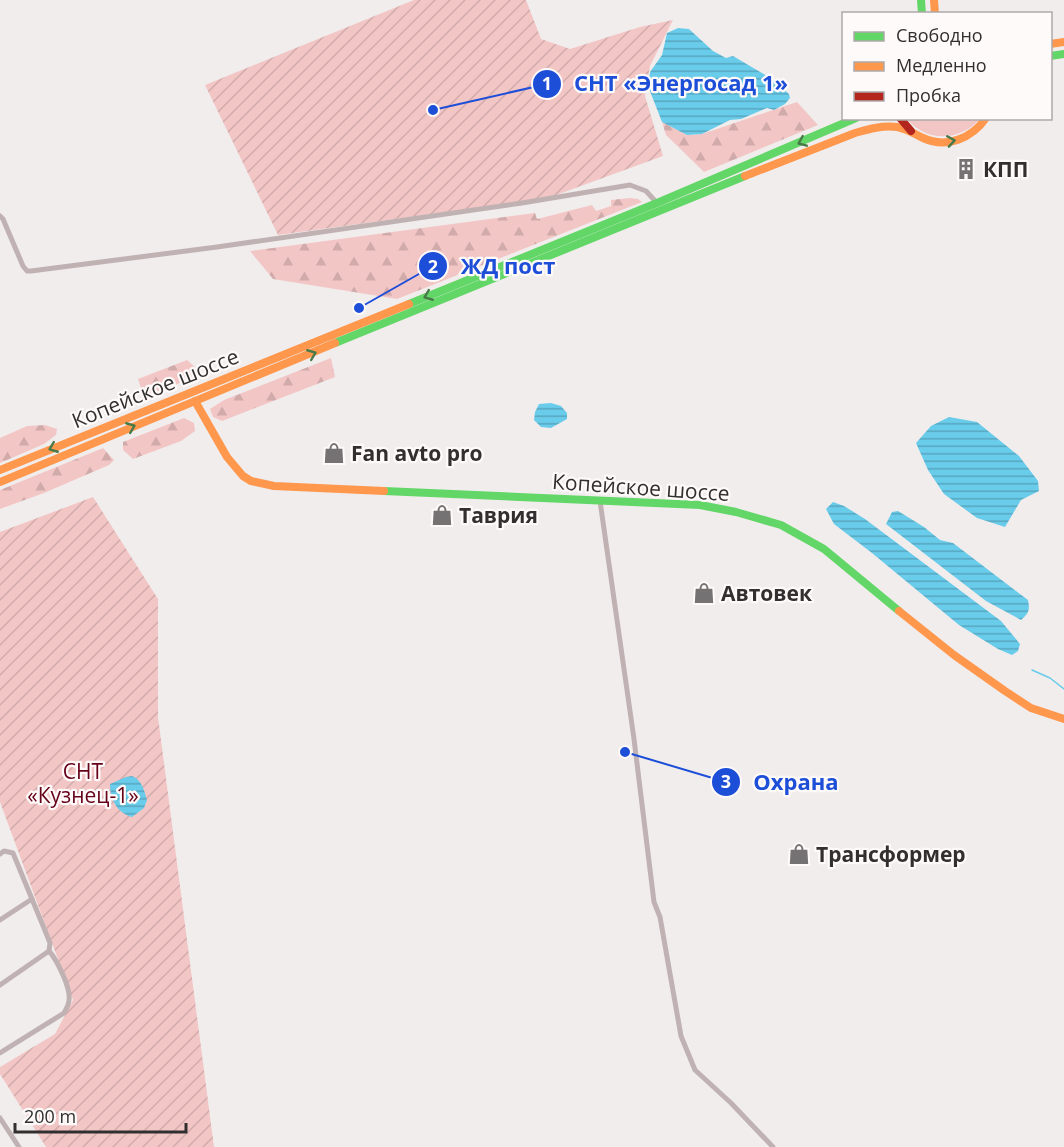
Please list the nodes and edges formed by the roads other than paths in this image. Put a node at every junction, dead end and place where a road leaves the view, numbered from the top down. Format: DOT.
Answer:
graph roads {
  1 [pos="851,120"];
  2 [pos="902,120"];
  3 [pos="984,120"];
  4 [pos="911,131"];
  5 [pos="657,203"];
  6 [pos="0,216"];
  7 [pos="192,392"];
  8 [pos="195,401"];
  9 [pos="0,471"];
  10 [pos="0,482"];
  11 [pos="600,501"];
  12 [pos="1064,720"];
  13 [pos="0,854"];
  14 [pos="32,899"];
  15 [pos="0,920"];
  16 [pos="49,951"];
  17 [pos="0,985"];
  18 [pos="0,1053"];
  19 [pos="0,1118"];
  20 [pos="17,1145"];
  21 [pos="9,1147"];
  22 [pos="773,1147"];
  1 -- 5 [label="main road, Копейское шоссе, one-way"];
  2 -- 4 [label="main road"];
  4 -- 3 [label="main road, Копейское шоссе, one-way"];
  8 -- 4 [label="main road, Копейское шоссе, one-way"];
  5 -- 6 [label="street"];
  5 -- 7 [label="main road, Копейское шоссе, one-way"];
  7 -- 8 [label="main road"];
  7 -- 9 [label="main road, Копейское шоссе, one-way"];
  10 -- 8 [label="main road, Копейское шоссе, one-way"];
  8 -- 11 [label="main road, Копейское шоссе"];
  11 -- 12 [label="main road, Копейское шоссе"];
  11 -- 22 [label="street"];
  13 -- 14 [label="street"];
  14 -- 15 [label="street"];
  14 -- 16 [label="street"];
  16 -- 17 [label="street"];
  16 -- 18 [label="street"];
  19 -- 20 [label="street"];
  20 -- 21 [label="street"];
}
